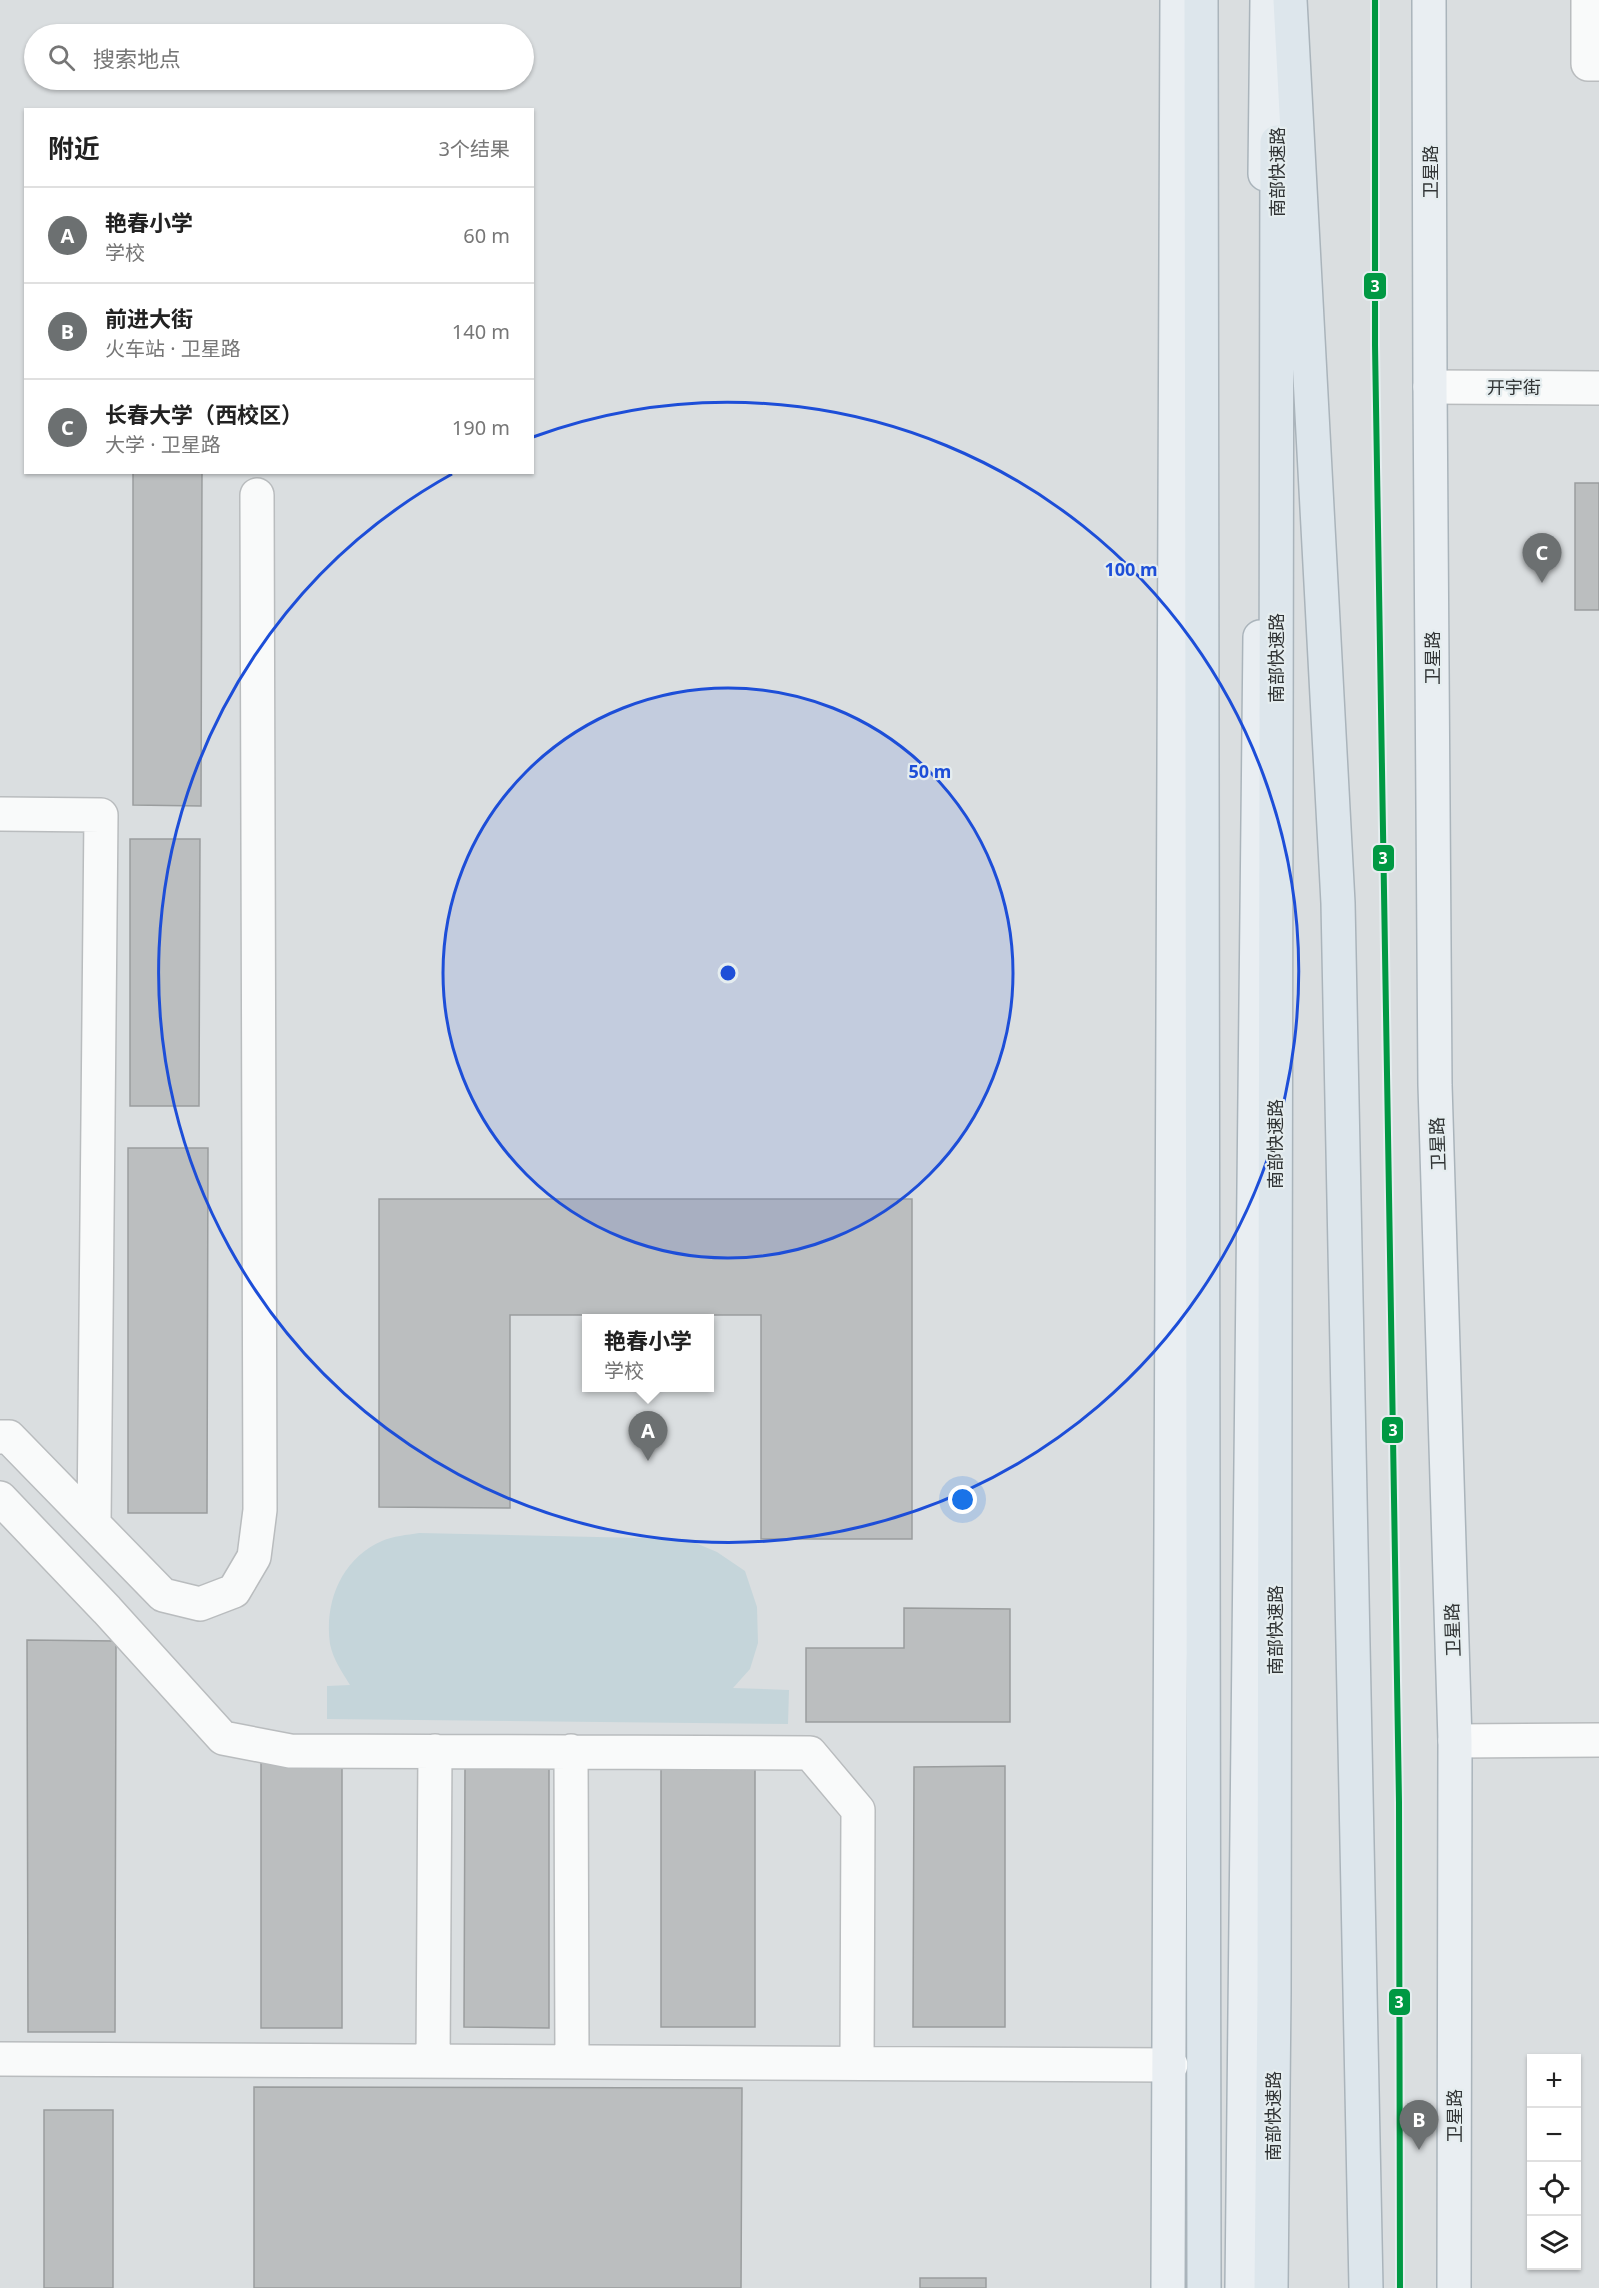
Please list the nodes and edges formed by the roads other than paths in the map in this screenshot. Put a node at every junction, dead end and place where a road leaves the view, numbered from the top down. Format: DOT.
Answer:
graph roads {
  1 [pos="1177,0"];
  2 [pos="1201,0"];
  3 [pos="1267,0"];
  4 [pos="1277,0"];
  5 [pos="1290,0"];
  6 [pos="1430,0"];
  7 [pos="1588,0"];
  8 [pos="1599,64"];
  9 [pos="1430,387"];
  10 [pos="1599,388"];
  11 [pos="257,495"];
  12 [pos="0,814"];
  13 [pos="0,1437"];
  14 [pos="0,1498"];
  15 [pos="94,1524"];
  16 [pos="1599,1740"];
  17 [pos="1455,1741"];
  18 [pos="435,1751"];
  19 [pos="571,1751"];
  20 [pos="0,2059"];
  21 [pos="433,2061"];
  22 [pos="572,2062"];
  23 [pos="857,2063"];
  24 [pos="1171,2065"];
  25 [pos="1168,2288"];
  26 [pos="1204,2288"];
  27 [pos="1242,2288"];
  28 [pos="1271,2288"];
  29 [pos="1366,2288"];
  30 [pos="1454,2288"];
  1 -- 24 [label="main road"];
  2 -- 26 [label="highway"];
  3 -- 27 [label="main road"];
  4 -- 28 [label="highway, 南部快速路"];
  5 -- 29 [label="highway"];
  6 -- 9 [label="main road, 卫星路"];
  7 -- 8 [label="street"];
  9 -- 10 [label="street, 开宇街"];
  9 -- 17 [label="main road, 卫星路"];
  11 -- 15 [label="street"];
  12 -- 15 [label="street"];
  13 -- 15 [label="street"];
  14 -- 18 [label="street"];
  16 -- 17 [label="street"];
  17 -- 30 [label="main road, 卫星路"];
  18 -- 19 [label="street"];
  18 -- 21 [label="street"];
  19 -- 22 [label="street"];
  19 -- 23 [label="street"];
  20 -- 21 [label="street"];
  21 -- 22 [label="street"];
  22 -- 23 [label="street"];
  23 -- 24 [label="street"];
  24 -- 25 [label="main road"];
}
